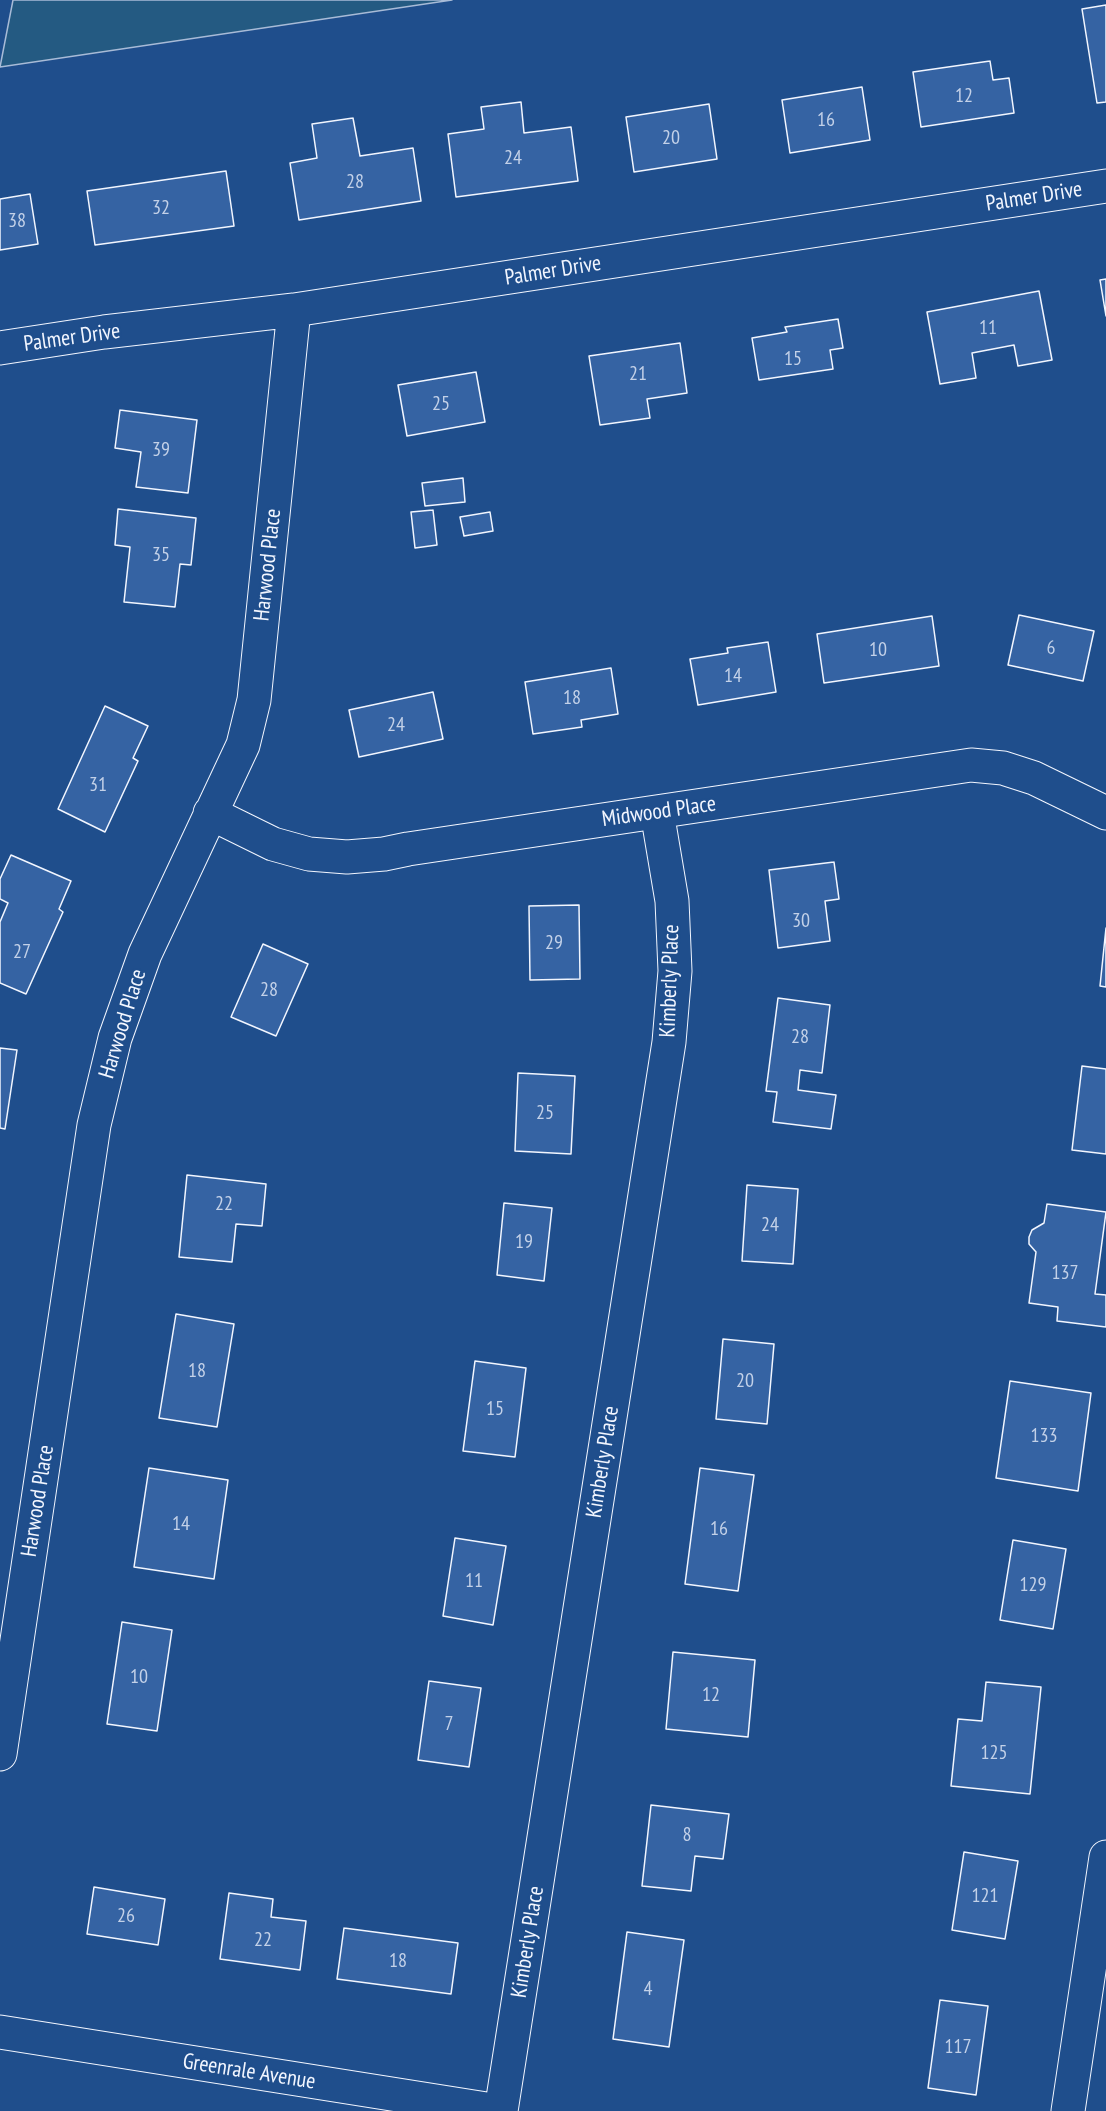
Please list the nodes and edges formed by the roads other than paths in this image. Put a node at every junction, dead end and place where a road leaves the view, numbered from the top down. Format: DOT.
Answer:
graph roads {
  1 [pos="1106,186"];
  2 [pos="294,310"];
  3 [pos="0,348"];
  4 [pos="657,812"];
  5 [pos="210,813"];
  6 [pos="1106,813"];
  7 [pos="0,1754"];
  8 [pos="1106,1857"];
  9 [pos="0,2032"];
  10 [pos="500,2111"];
  11 [pos="1068,2111"];
  1 -- 2 [label="street, Palmer Drive"];
  2 -- 3 [label="street, Palmer Drive"];
  2 -- 5 [label="street, Harwood Place"];
  4 -- 5 [label="street, Midwood Place"];
  4 -- 6 [label="street, Midwood Place"];
  4 -- 10 [label="street, Kimberly Place"];
  5 -- 7 [label="street, Harwood Place"];
  8 -- 11 [label="street"];
  9 -- 10 [label="street, Greenrale Avenue"];
}
